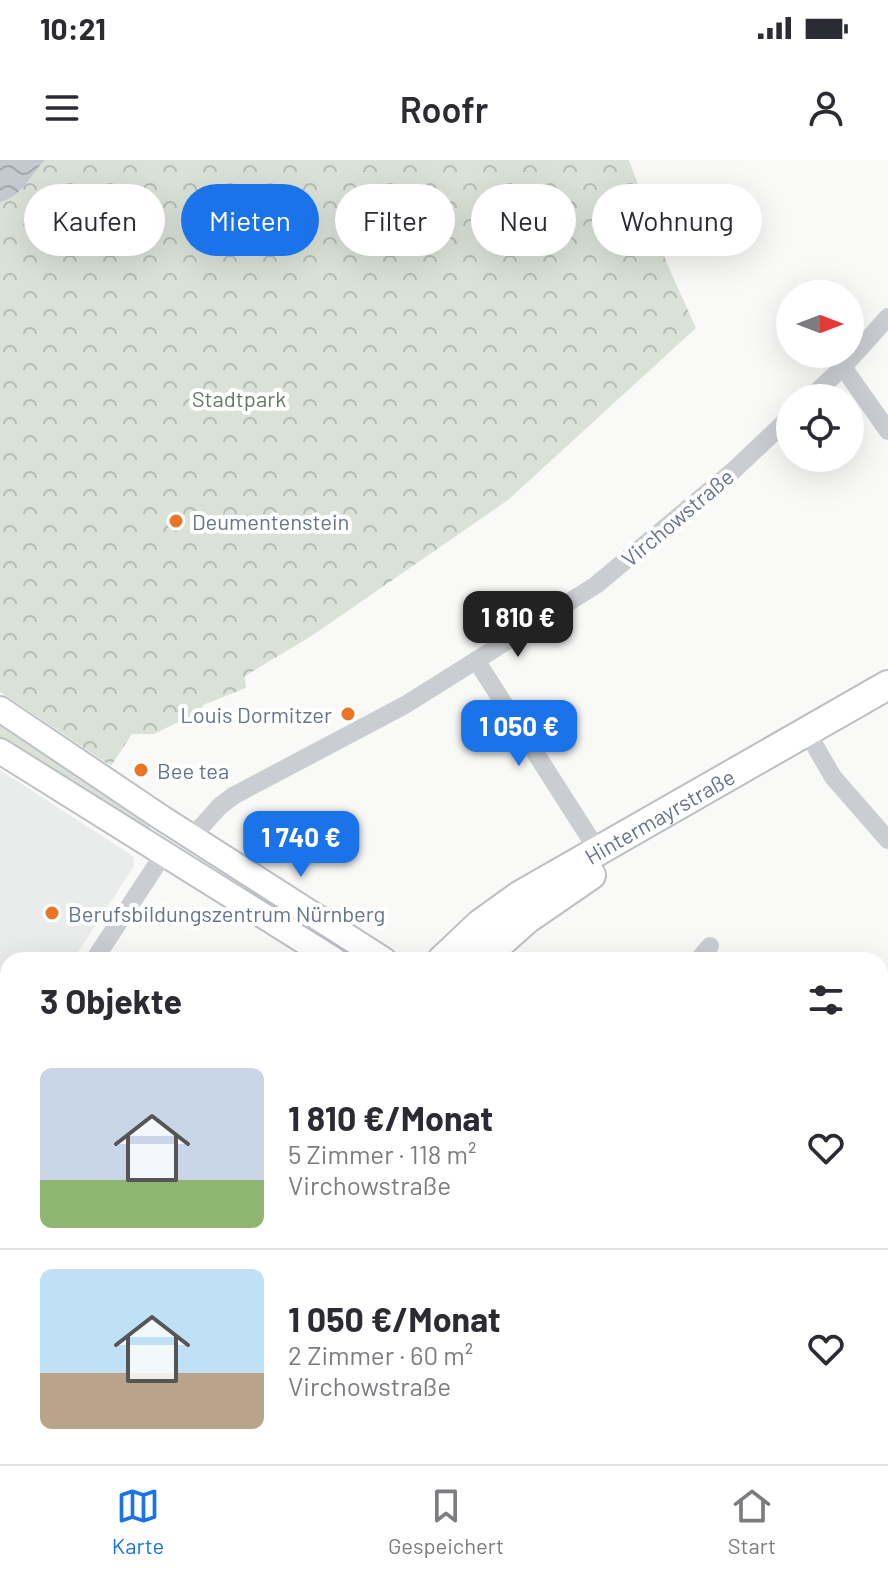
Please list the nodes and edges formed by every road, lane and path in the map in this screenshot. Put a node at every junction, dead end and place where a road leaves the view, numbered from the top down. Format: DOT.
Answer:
graph roads {
  1 [pos="888,317"];
  2 [pos="864,344"];
  3 [pos="842,368"];
  4 [pos="844,368"];
  5 [pos="825,384"];
  6 [pos="776,430"];
  7 [pos="888,431"];
  8 [pos="476,660"];
  9 [pos="888,685"];
  10 [pos="888,704"];
  11 [pos="0,709"];
  12 [pos="815,746"];
  13 [pos="0,751"];
  14 [pos="192,837"];
  15 [pos="888,840"];
  16 [pos="598,851"];
  17 [pos="165,852"];
  18 [pos="99,952"];
  19 [pos="321,952"];
  20 [pos="372,952"];
  21 [pos="450,952"];
  22 [pos="490,952"];
  1 -- 2 [label="street"];
  3 -- 5 [label="street"];
  4 -- 7 [label="street"];
  6 -- 8 [label="street, Virchowstraße"];
  8 -- 14 [label="street, Virchowstraße"];
  8 -- 16 [label="street"];
  9 -- 16 [label="main road, Hintermayrstraße"];
  10 -- 12 [label="main road, Hintermayrstraße"];
  11 -- 14 [label="main road"];
  12 -- 15 [label="street"];
  12 -- 22 [label="main road, Hintermayrstraße"];
  13 -- 17 [label="main road"];
  14 -- 20 [label="main road"];
  16 -- 21 [label="main road, Hintermayrstraße"];
  17 -- 18 [label="street"];
  17 -- 19 [label="main road"];
}
